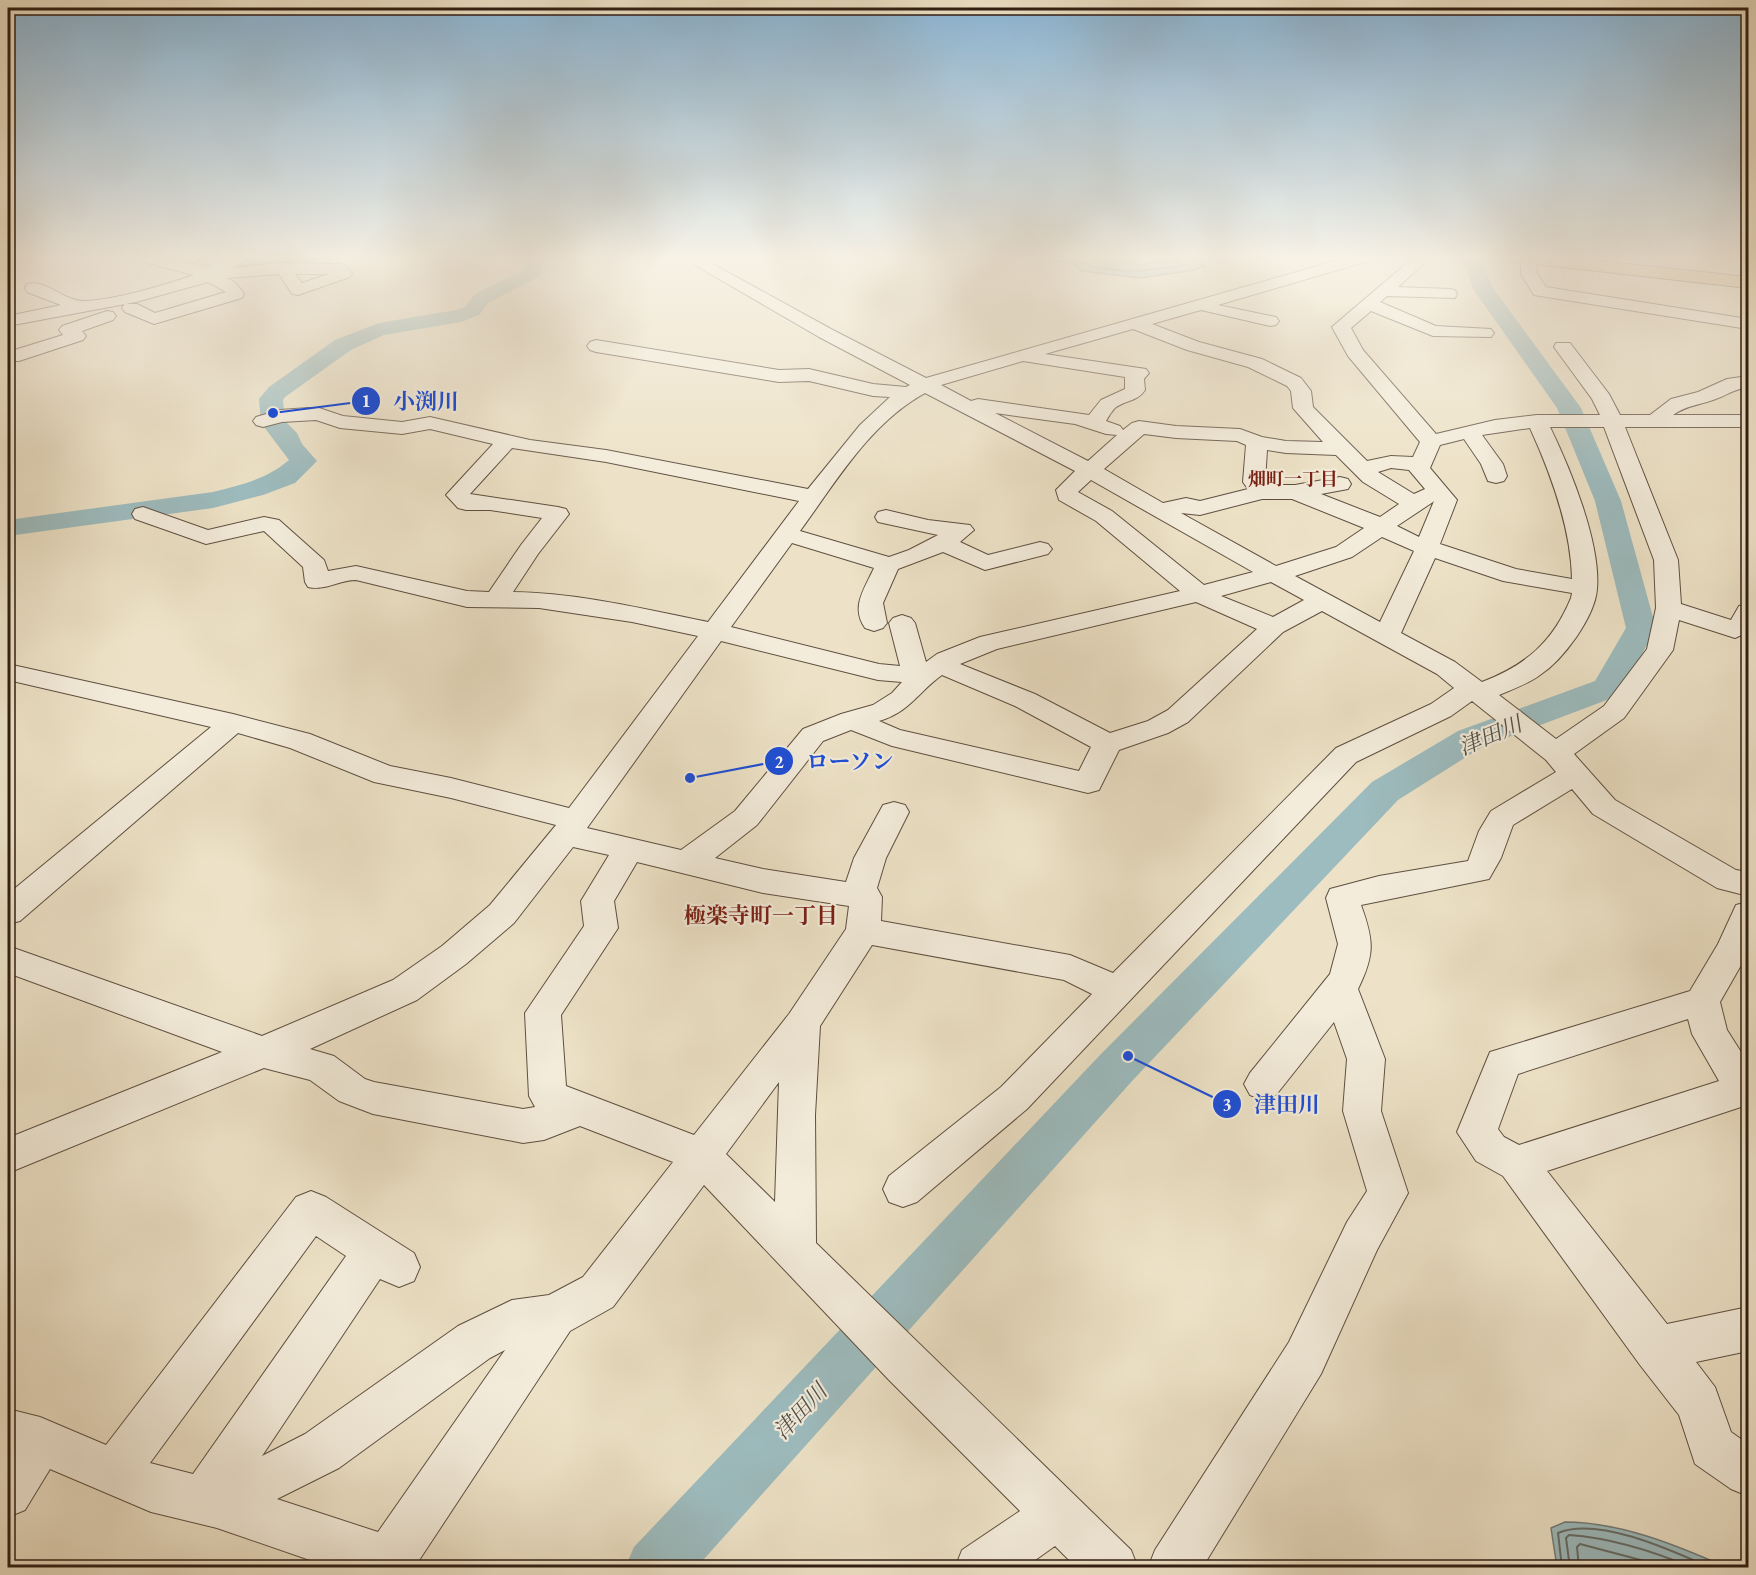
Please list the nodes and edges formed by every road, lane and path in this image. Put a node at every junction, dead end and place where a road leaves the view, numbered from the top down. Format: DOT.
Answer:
graph roads {
  1 [pos="69,330"];
  2 [pos="821,330"];
  3 [pos="1107,330"];
  4 [pos="1153,330"];
  5 [pos="1343,330"];
  6 [pos="1432,330"];
  7 [pos="1459,332"];
  8 [pos="1485,333"];
  9 [pos="1063,343"];
  10 [pos="596,346"];
  11 [pos="1563,347"];
  12 [pos="1022,355"];
  13 [pos="12,357"];
  14 [pos="1148,358"];
  15 [pos="1749,382"];
  16 [pos="915,389"];
  17 [pos="957,402"];
  18 [pos="1612,420"];
  19 [pos="1656,420"];
  20 [pos="263,421"];
  21 [pos="1537,421"];
  22 [pos="1749,421"];
  23 [pos="1093,423"];
  24 [pos="1468,431"];
  25 [pos="1127,435"];
  26 [pos="507,441"];
  27 [pos="1431,441"];
  28 [pos="1257,442"];
  29 [pos="1341,449"];
  30 [pos="1422,464"];
  31 [pos="1363,468"];
  32 [pos="1089,470"];
  33 [pos="1496,476"];
  34 [pos="1340,484"];
  35 [pos="1262,492"];
  36 [pos="1294,492"];
  37 [pos="1437,492"];
  38 [pos="814,497"];
  39 [pos="1414,504"];
  40 [pos="1156,508"];
  41 [pos="143,514"];
  42 [pos="1104,516"];
  43 [pos="886,517"];
  44 [pos="1382,527"];
  45 [pos="786,534"];
  46 [pos="942,543"];
  47 [pos="1427,547"];
  48 [pos="1040,549"];
  49 [pos="888,564"];
  50 [pos="1275,574"];
  51 [pos="1585,588"];
  52 [pos="1199,594"];
  53 [pos="497,598"];
  54 [pos="1323,600"];
  55 [pos="1669,608"];
  56 [pos="868,609"];
  57 [pos="1749,611"];
  58 [pos="902,623"];
  59 [pos="1274,627"];
  60 [pos="714,633"];
  61 [pos="1387,634"];
  62 [pos="931,670"];
  63 [pos="8,672"];
  64 [pos="1481,694"];
  65 [pos="850,720"];
  66 [pos="233,723"];
  67 [pos="1107,744"];
  68 [pos="1566,764"];
  69 [pos="894,812"];
  70 [pos="571,827"];
  71 [pos="629,849"];
  72 [pos="686,863"];
  73 [pos="1749,884"];
  74 [pos="858,896"];
  75 [pos="8,912"];
  76 [pos="1749,914"];
  77 [pos="863,931"];
  78 [pos="8,959"];
  79 [pos="1340,989"];
  80 [pos="1118,990"];
  81 [pos="1702,1001"];
  82 [pos="802,1024"];
  83 [pos="263,1052"];
  84 [pos="1263,1084"];
  85 [pos="1747,1090"];
  86 [pos="580,1109"];
  87 [pos="701,1155"];
  88 [pos="8,1156"];
  89 [pos="1518,1163"];
  90 [pos="903,1189"];
  91 [pos="795,1250"];
  92 [pos="554,1316"];
  93 [pos="1749,1329"];
  94 [pos="1656,1348"];
  95 [pos="24,1436"];
  96 [pos="1749,1472"];
  97 [pos="114,1473"];
  98 [pos="8,1493"];
  99 [pos="210,1503"];
  100 [pos="1057,1515"];
  101 [pos="387,1564"];
  102 [pos="980,1568"];
  103 [pos="1113,1568"];
  104 [pos="1173,1568"];
  1 -- 13 [label="street"];
  2 -- 16 [label="street"];
  3 -- 9 [label="street"];
  4 -- 29 [label="street"];
  5 -- 27 [label="street"];
  6 -- 7 [label="street"];
  7 -- 8 [label="street"];
  9 -- 12 [label="street"];
  9 -- 14 [label="street"];
  10 -- 16 [label="street"];
  11 -- 18 [label="street"];
  12 -- 16 [label="street"];
  12 -- 23 [label="street"];
  15 -- 19 [label="street"];
  16 -- 17 [label="street"];
  16 -- 38 [label="street"];
  17 -- 23 [label="street"];
  17 -- 32 [label="street"];
  18 -- 19 [label="street"];
  18 -- 21 [label="street"];
  18 -- 55 [label="street"];
  19 -- 22 [label="street"];
  20 -- 26 [label="street"];
  21 -- 24 [label="street"];
  21 -- 51 [label="street"];
  23 -- 25 [label="street"];
  24 -- 27 [label="street"];
  24 -- 33 [label="street"];
  25 -- 28 [label="street"];
  25 -- 32 [label="street"];
  26 -- 38 [label="street"];
  26 -- 53 [label="street"];
  27 -- 30 [label="street"];
  28 -- 29 [label="street"];
  28 -- 35 [label="street"];
  29 -- 31 [label="street"];
  30 -- 31 [label="street"];
  30 -- 37 [label="street"];
  31 -- 39 [label="street"];
  32 -- 40 [label="street"];
  32 -- 42 [label="street"];
  34 -- 36 [label="street"];
  35 -- 36 [label="street"];
  35 -- 40 [label="street"];
  36 -- 44 [label="street"];
  37 -- 39 [label="street"];
  37 -- 47 [label="street"];
  38 -- 45 [label="street"];
  39 -- 44 [label="street"];
  40 -- 42 [label="street"];
  40 -- 50 [label="street"];
  41 -- 53 [label="street"];
  42 -- 52 [label="street"];
  43 -- 46 [label="street"];
  44 -- 47 [label="street"];
  44 -- 50 [label="street"];
  45 -- 49 [label="street"];
  45 -- 60 [label="street"];
  46 -- 48 [label="street"];
  46 -- 49 [label="street"];
  47 -- 51 [label="street"];
  47 -- 61 [label="street"];
  49 -- 56 [label="street"];
  50 -- 52 [label="street"];
  50 -- 54 [label="street"];
  51 -- 64 [label="street"];
  52 -- 59 [label="street"];
  52 -- 62 [label="street"];
  53 -- 60 [label="street"];
  54 -- 59 [label="street"];
  54 -- 61 [label="street"];
  55 -- 57 [label="street"];
  55 -- 68 [label="street"];
  58 -- 62 [label="street"];
  59 -- 67 [label="street"];
  60 -- 62 [label="street"];
  60 -- 70 [label="street"];
  61 -- 64 [label="street"];
  62 -- 65 [label="street"];
  62 -- 67 [label="street"];
  63 -- 66 [label="street"];
  64 -- 68 [label="street"];
  64 -- 80 [label="street"];
  65 -- 67 [label="street"];
  65 -- 72 [label="street"];
  66 -- 70 [label="street"];
  66 -- 75 [label="street"];
  68 -- 73 [label="street"];
  68 -- 79 [label="street"];
  69 -- 74 [label="street"];
  70 -- 71 [label="street"];
  70 -- 83 [label="street"];
  71 -- 72 [label="street"];
  71 -- 86 [label="street"];
  72 -- 74 [label="street"];
  74 -- 77 [label="street"];
  76 -- 81 [label="street"];
  77 -- 80 [label="street"];
  77 -- 82 [label="street"];
  78 -- 83 [label="street"];
  79 -- 84 [label="street"];
  79 -- 104 [label="street"];
  80 -- 90 [label="street"];
  81 -- 85 [label="street"];
  81 -- 89 [label="street"];
  82 -- 87 [label="street"];
  82 -- 91 [label="street"];
  83 -- 86 [label="street"];
  83 -- 88 [label="street"];
  85 -- 89 [label="street"];
  86 -- 87 [label="street"];
  87 -- 91 [label="street"];
  87 -- 92 [label="street"];
  89 -- 94 [label="street"];
  91 -- 100 [label="street"];
  92 -- 99 [label="street"];
  92 -- 101 [label="street"];
  93 -- 94 [label="street"];
  94 -- 96 [label="street"];
  95 -- 97 [label="street"];
  95 -- 98 [label="street"];
  97 -- 99 [label="street"];
  97 -- 99 [label="street"];
  99 -- 101 [label="street"];
  100 -- 102 [label="street"];
  100 -- 103 [label="street"];
}
